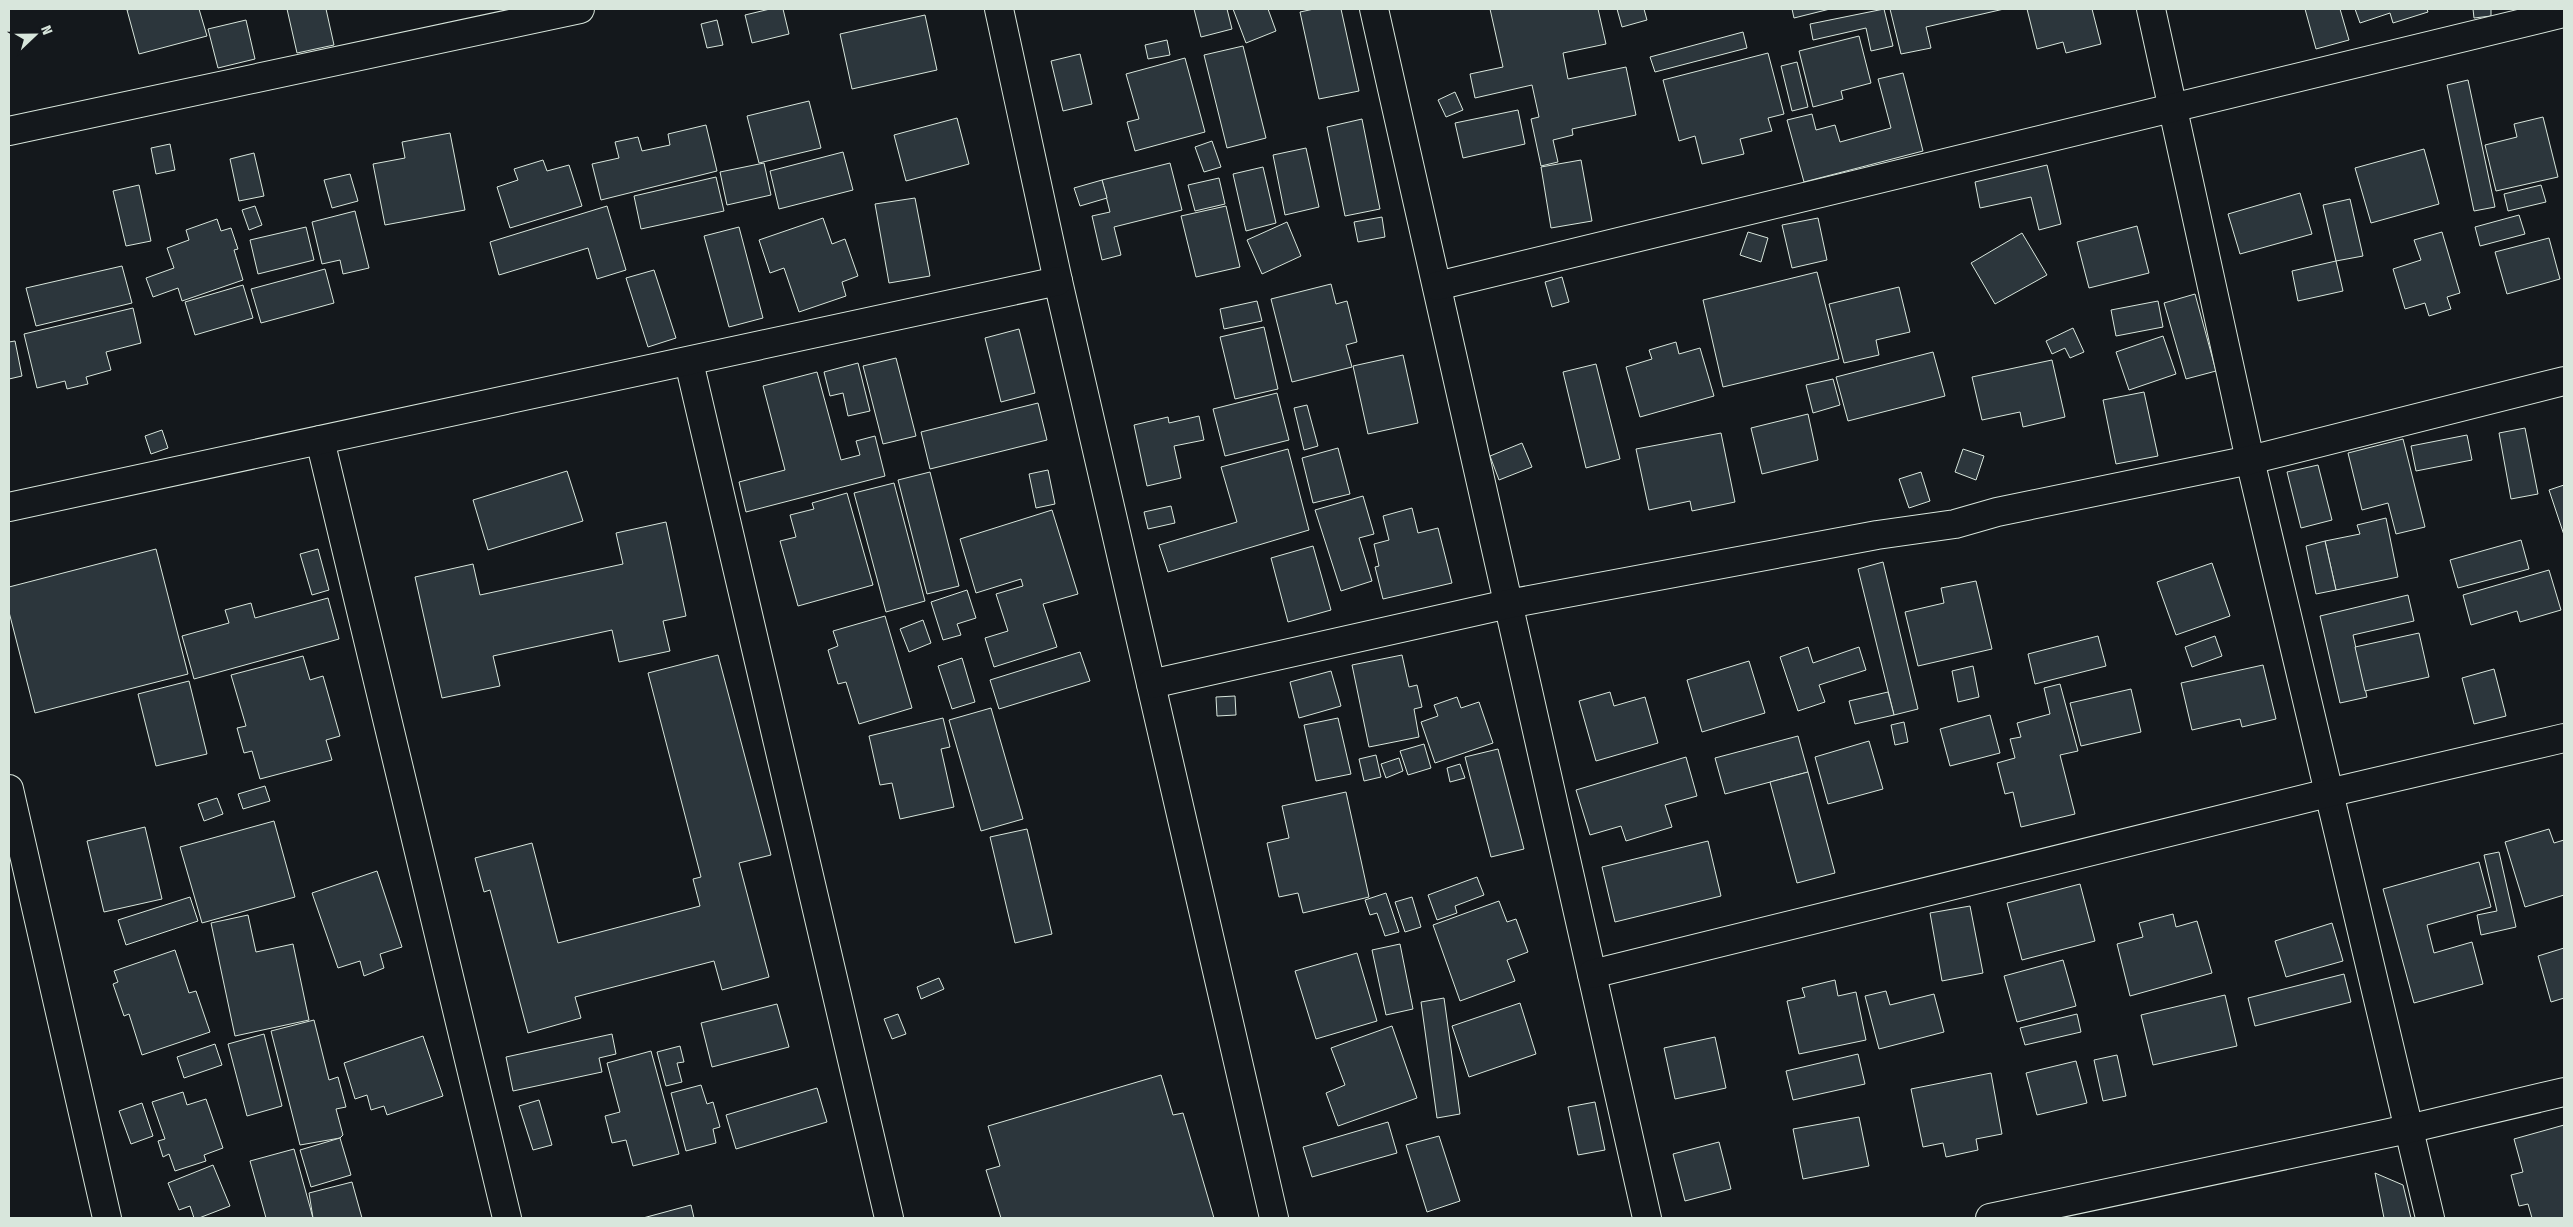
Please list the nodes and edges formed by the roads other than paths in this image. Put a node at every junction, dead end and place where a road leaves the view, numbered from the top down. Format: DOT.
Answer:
graph roads {
  1 [pos="580,9"];
  2 [pos="998,9"];
  3 [pos="1374,9"];
  4 [pos="2151,9"];
  5 [pos="2564,13"];
  6 [pos="2172,108"];
  7 [pos="9,131"];
  8 [pos="1058,281"];
  9 [pos="1437,286"];
  10 [pos="689,362"];
  11 [pos="2564,381"];
  12 [pos="320,440"];
  13 [pos="2250,460"];
  14 [pos="9,507"];
  15 [pos="1508,604"];
  16 [pos="1151,684"];
  17 [pos="2564,738"];
  18 [pos="9,789"];
  19 [pos="2328,793"];
  20 [pos="1592,974"];
  21 [pos="2564,1092"];
  22 [pos="2408,1129"];
  23 [pos="107,1218"];
  24 [pos="507,1218"];
  25 [pos="889,1218"];
  26 [pos="1274,1218"];
  27 [pos="1647,1218"];
  28 [pos="1990,1218"];
  29 [pos="2430,1218"];
  1 -- 7 [label="street"];
  2 -- 8 [label="street"];
  3 -- 9 [label="street"];
  4 -- 6 [label="street"];
  5 -- 6 [label="street"];
  6 -- 9 [label="street"];
  6 -- 13 [label="street"];
  8 -- 10 [label="street"];
  8 -- 16 [label="street"];
  9 -- 15 [label="street"];
  10 -- 12 [label="street"];
  10 -- 25 [label="street"];
  11 -- 13 [label="street"];
  12 -- 14 [label="street"];
  12 -- 24 [label="street"];
  13 -- 15 [label="street"];
  13 -- 19 [label="street"];
  15 -- 16 [label="street"];
  15 -- 20 [label="street"];
  16 -- 26 [label="street"];
  17 -- 19 [label="street"];
  18 -- 23 [label="street"];
  19 -- 20 [label="street"];
  19 -- 22 [label="street"];
  20 -- 27 [label="street"];
  21 -- 22 [label="street"];
  22 -- 28 [label="street"];
  22 -- 29 [label="street"];
}
